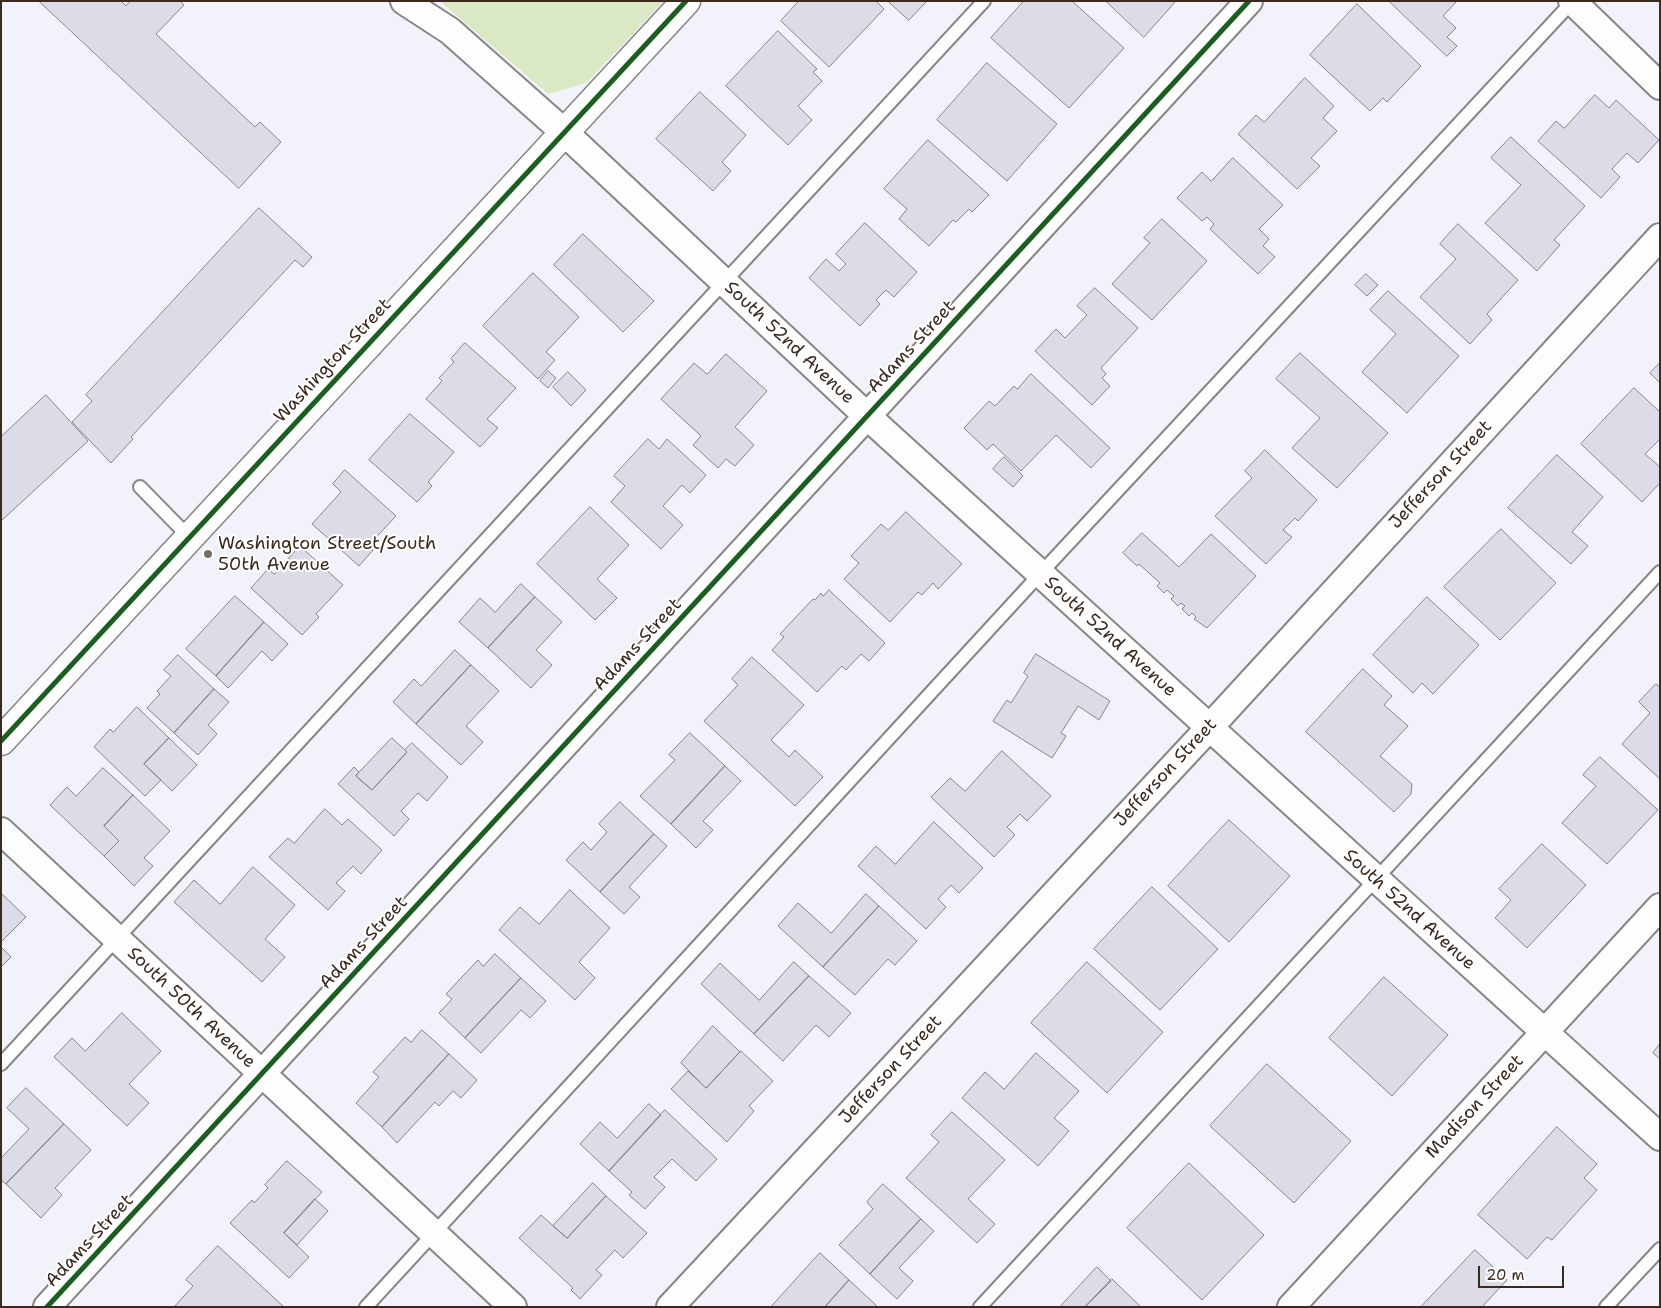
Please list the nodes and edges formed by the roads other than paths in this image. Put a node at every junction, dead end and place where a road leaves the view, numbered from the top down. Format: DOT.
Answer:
graph roads {
  1 [pos="404,1"];
  2 [pos="686,1"];
  3 [pos="984,1"];
  4 [pos="1249,1"];
  5 [pos="1572,1"];
  6 [pos="1660,86"];
  7 [pos="564,132"];
  8 [pos="1660,237"];
  9 [pos="724,282"];
  10 [pos="867,416"];
  11 [pos="140,487"];
  12 [pos="189,537"];
  13 [pos="1660,572"];
  14 [pos="1040,574"];
  15 [pos="1209,728"];
  16 [pos="1,741"];
  17 [pos="1,831"];
  18 [pos="1376,879"];
  19 [pos="1660,907"];
  20 [pos="117,939"];
  21 [pos="1544,1032"];
  22 [pos="1,1064"];
  23 [pos="262,1074"];
  24 [pos="1660,1137"];
  25 [pos="434,1234"];
  26 [pos="1660,1249"];
  27 [pos="48,1307"];
  28 [pos="366,1307"];
  29 [pos="513,1307"];
  30 [pos="670,1307"];
  31 [pos="980,1307"];
  32 [pos="1290,1307"];
  33 [pos="1606,1307"];
  1 -- 7 [label="street, South 52nd Avenue"];
  2 -- 7 [label="street, Washington Street"];
  3 -- 9 [label="lane"];
  4 -- 10 [label="street, Adams Street"];
  5 -- 6 [label="street"];
  5 -- 14 [label="lane"];
  7 -- 9 [label="street, South 52nd Avenue"];
  7 -- 12 [label="street, Washington Street"];
  8 -- 15 [label="street, Jefferson Street"];
  9 -- 10 [label="street, South 52nd Avenue"];
  9 -- 20 [label="lane"];
  10 -- 14 [label="street, South 52nd Avenue"];
  10 -- 23 [label="street, Adams Street"];
  11 -- 12 [label="lane"];
  12 -- 16 [label="street, Washington Street"];
  13 -- 18 [label="lane"];
  14 -- 15 [label="street, South 52nd Avenue"];
  14 -- 25 [label="lane"];
  15 -- 18 [label="street, South 52nd Avenue"];
  15 -- 30 [label="street, Jefferson Street"];
  17 -- 20 [label="street, South 50th Avenue"];
  18 -- 21 [label="street, South 52nd Avenue"];
  18 -- 31 [label="lane"];
  19 -- 21 [label="street, Madison Street"];
  20 -- 22 [label="lane"];
  20 -- 23 [label="street, South 50th Avenue"];
  21 -- 24 [label="street, South 52nd Avenue"];
  21 -- 32 [label="street, Madison Street"];
  23 -- 25 [label="street, South 50th Avenue"];
  23 -- 27 [label="street, Adams Street"];
  25 -- 28 [label="lane"];
  25 -- 29 [label="street, South 50th Avenue"];
  26 -- 33 [label="lane"];
}
